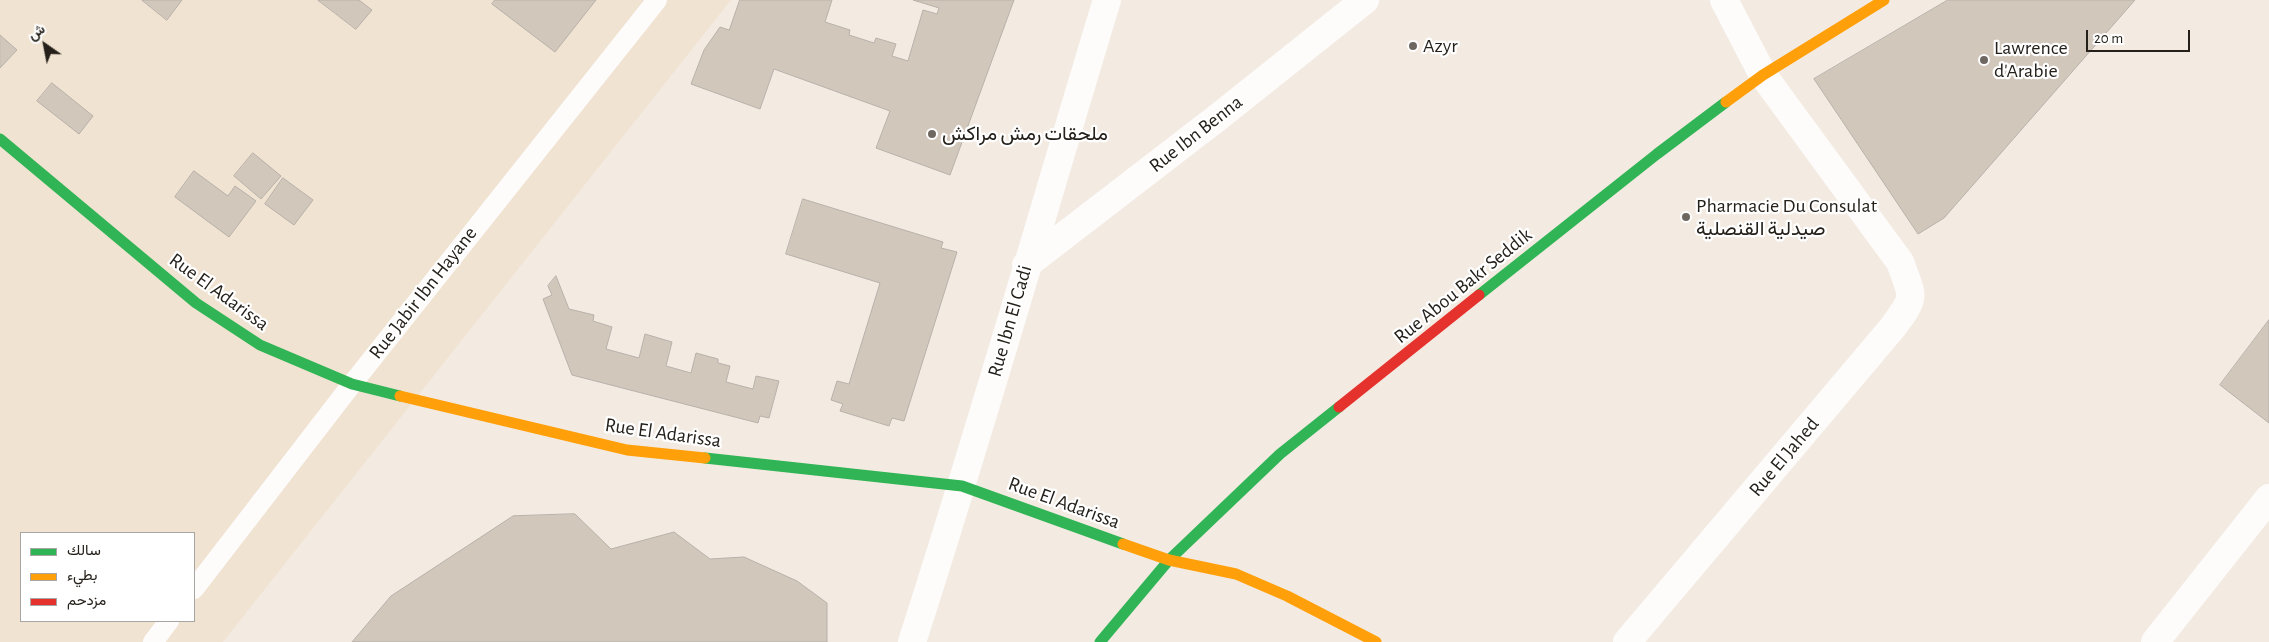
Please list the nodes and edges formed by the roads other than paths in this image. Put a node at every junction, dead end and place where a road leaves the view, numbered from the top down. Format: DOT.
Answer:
graph roads {
  1 [pos="657,0"];
  2 [pos="1107,0"];
  3 [pos="1365,0"];
  4 [pos="1724,0"];
  5 [pos="1884,0"];
  6 [pos="1763,75"];
  7 [pos="0,139"];
  8 [pos="1026,265"];
  9 [pos="352,384"];
  10 [pos="962,486"];
  11 [pos="2269,498"];
  12 [pos="1169,560"];
  13 [pos="195,588"];
  14 [pos="168,622"];
  15 [pos="153,642"];
  16 [pos="912,642"];
  17 [pos="1100,642"];
  18 [pos="1376,642"];
  19 [pos="1627,642"];
  20 [pos="2155,642"];
  1 -- 9 [label="lane, Rue Jabir Ibn Hayane"];
  2 -- 8 [label="street, Rue Ibn El Cadi"];
  3 -- 8 [label="street, Rue Ibn Benna"];
  4 -- 6 [label="street, Rue El Jahed"];
  5 -- 6 [label="street, Rue Abou Bakr Seddik"];
  6 -- 12 [label="street, Rue Abou Bakr Seddik"];
  6 -- 19 [label="street, Rue El Jahed"];
  7 -- 9 [label="street, Rue El Adarissa"];
  8 -- 10 [label="street, Rue Ibn El Cadi"];
  9 -- 10 [label="street, Rue El Adarissa"];
  9 -- 13 [label="lane, Rue Jabir Ibn Hayane"];
  10 -- 12 [label="street, Rue El Adarissa"];
  10 -- 16 [label="street, Rue Ibn El Cadi"];
  11 -- 20 [label="street"];
  12 -- 17 [label="street, Rue Abou Bakr Seddik"];
  12 -- 18 [label="street, Rue El Adarissa"];
  14 -- 15 [label="lane"];
}
